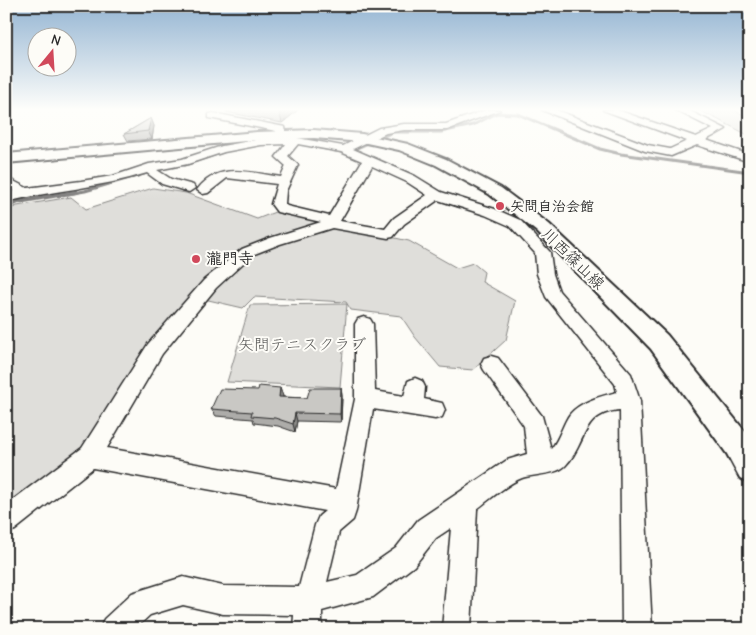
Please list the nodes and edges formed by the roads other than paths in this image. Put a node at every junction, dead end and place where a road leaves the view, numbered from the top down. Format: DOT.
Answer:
graph roads {
  1 [pos="254,140"];
  2 [pos="274,140"];
  3 [pos="287,140"];
  4 [pos="300,140"];
  5 [pos="359,140"];
  6 [pos="369,140"];
  7 [pos="623,140"];
  8 [pos="693,140"];
  9 [pos="700,140"];
  10 [pos="697,141"];
  11 [pos="344,149"];
  12 [pos="6,159"];
  13 [pos="749,159"];
  14 [pos="369,160"];
  15 [pos="151,172"];
  16 [pos="284,180"];
  17 [pos="6,181"];
  18 [pos="188,188"];
  19 [pos="203,190"];
  20 [pos="25,192"];
  21 [pos="89,193"];
  22 [pos="436,195"];
  23 [pos="6,198"];
  24 [pos="332,222"];
  25 [pos="491,364"];
  26 [pos="630,401"];
  27 [pos="435,410"];
  28 [pos="90,456"];
  29 [pos="540,462"];
  30 [pos="750,468"];
  31 [pos="465,502"];
  32 [pos="345,503"];
  33 [pos="6,521"];
  34 [pos="309,601"];
  35 [pos="114,629"];
  36 [pos="307,629"];
  37 [pos="456,629"];
  38 [pos="637,629"];
  1 -- 12 [label="main road, 川西篠山線"];
  2 -- 15 [label="street"];
  3 -- 16 [label="street"];
  4 -- 11 [label="street"];
  5 -- 11 [label="street"];
  6 -- 30 [label="main road, 川西篠山線"];
  7 -- 10 [label="street"];
  8 -- 10 [label="street"];
  9 -- 10 [label="street"];
  10 -- 13 [label="street"];
  11 -- 14 [label="street"];
  14 -- 22 [label="street"];
  14 -- 24 [label="street"];
  15 -- 18 [label="street"];
  15 -- 20 [label="street"];
  15 -- 21 [label="street"];
  16 -- 19 [label="street"];
  16 -- 24 [label="street"];
  17 -- 20 [label="street"];
  20 -- 23 [label="street"];
  22 -- 24 [label="street"];
  22 -- 26 [label="street"];
  24 -- 28 [label="street"];
  25 -- 29 [label="street"];
  26 -- 29 [label="street"];
  26 -- 38 [label="street"];
  27 -- 32 [label="street"];
  28 -- 32 [label="street"];
  28 -- 33 [label="street"];
  29 -- 31 [label="street"];
  31 -- 34 [label="street"];
  31 -- 37 [label="street"];
  32 -- 34 [label="street"];
  34 -- 35 [label="street"];
  34 -- 36 [label="street"];
}
